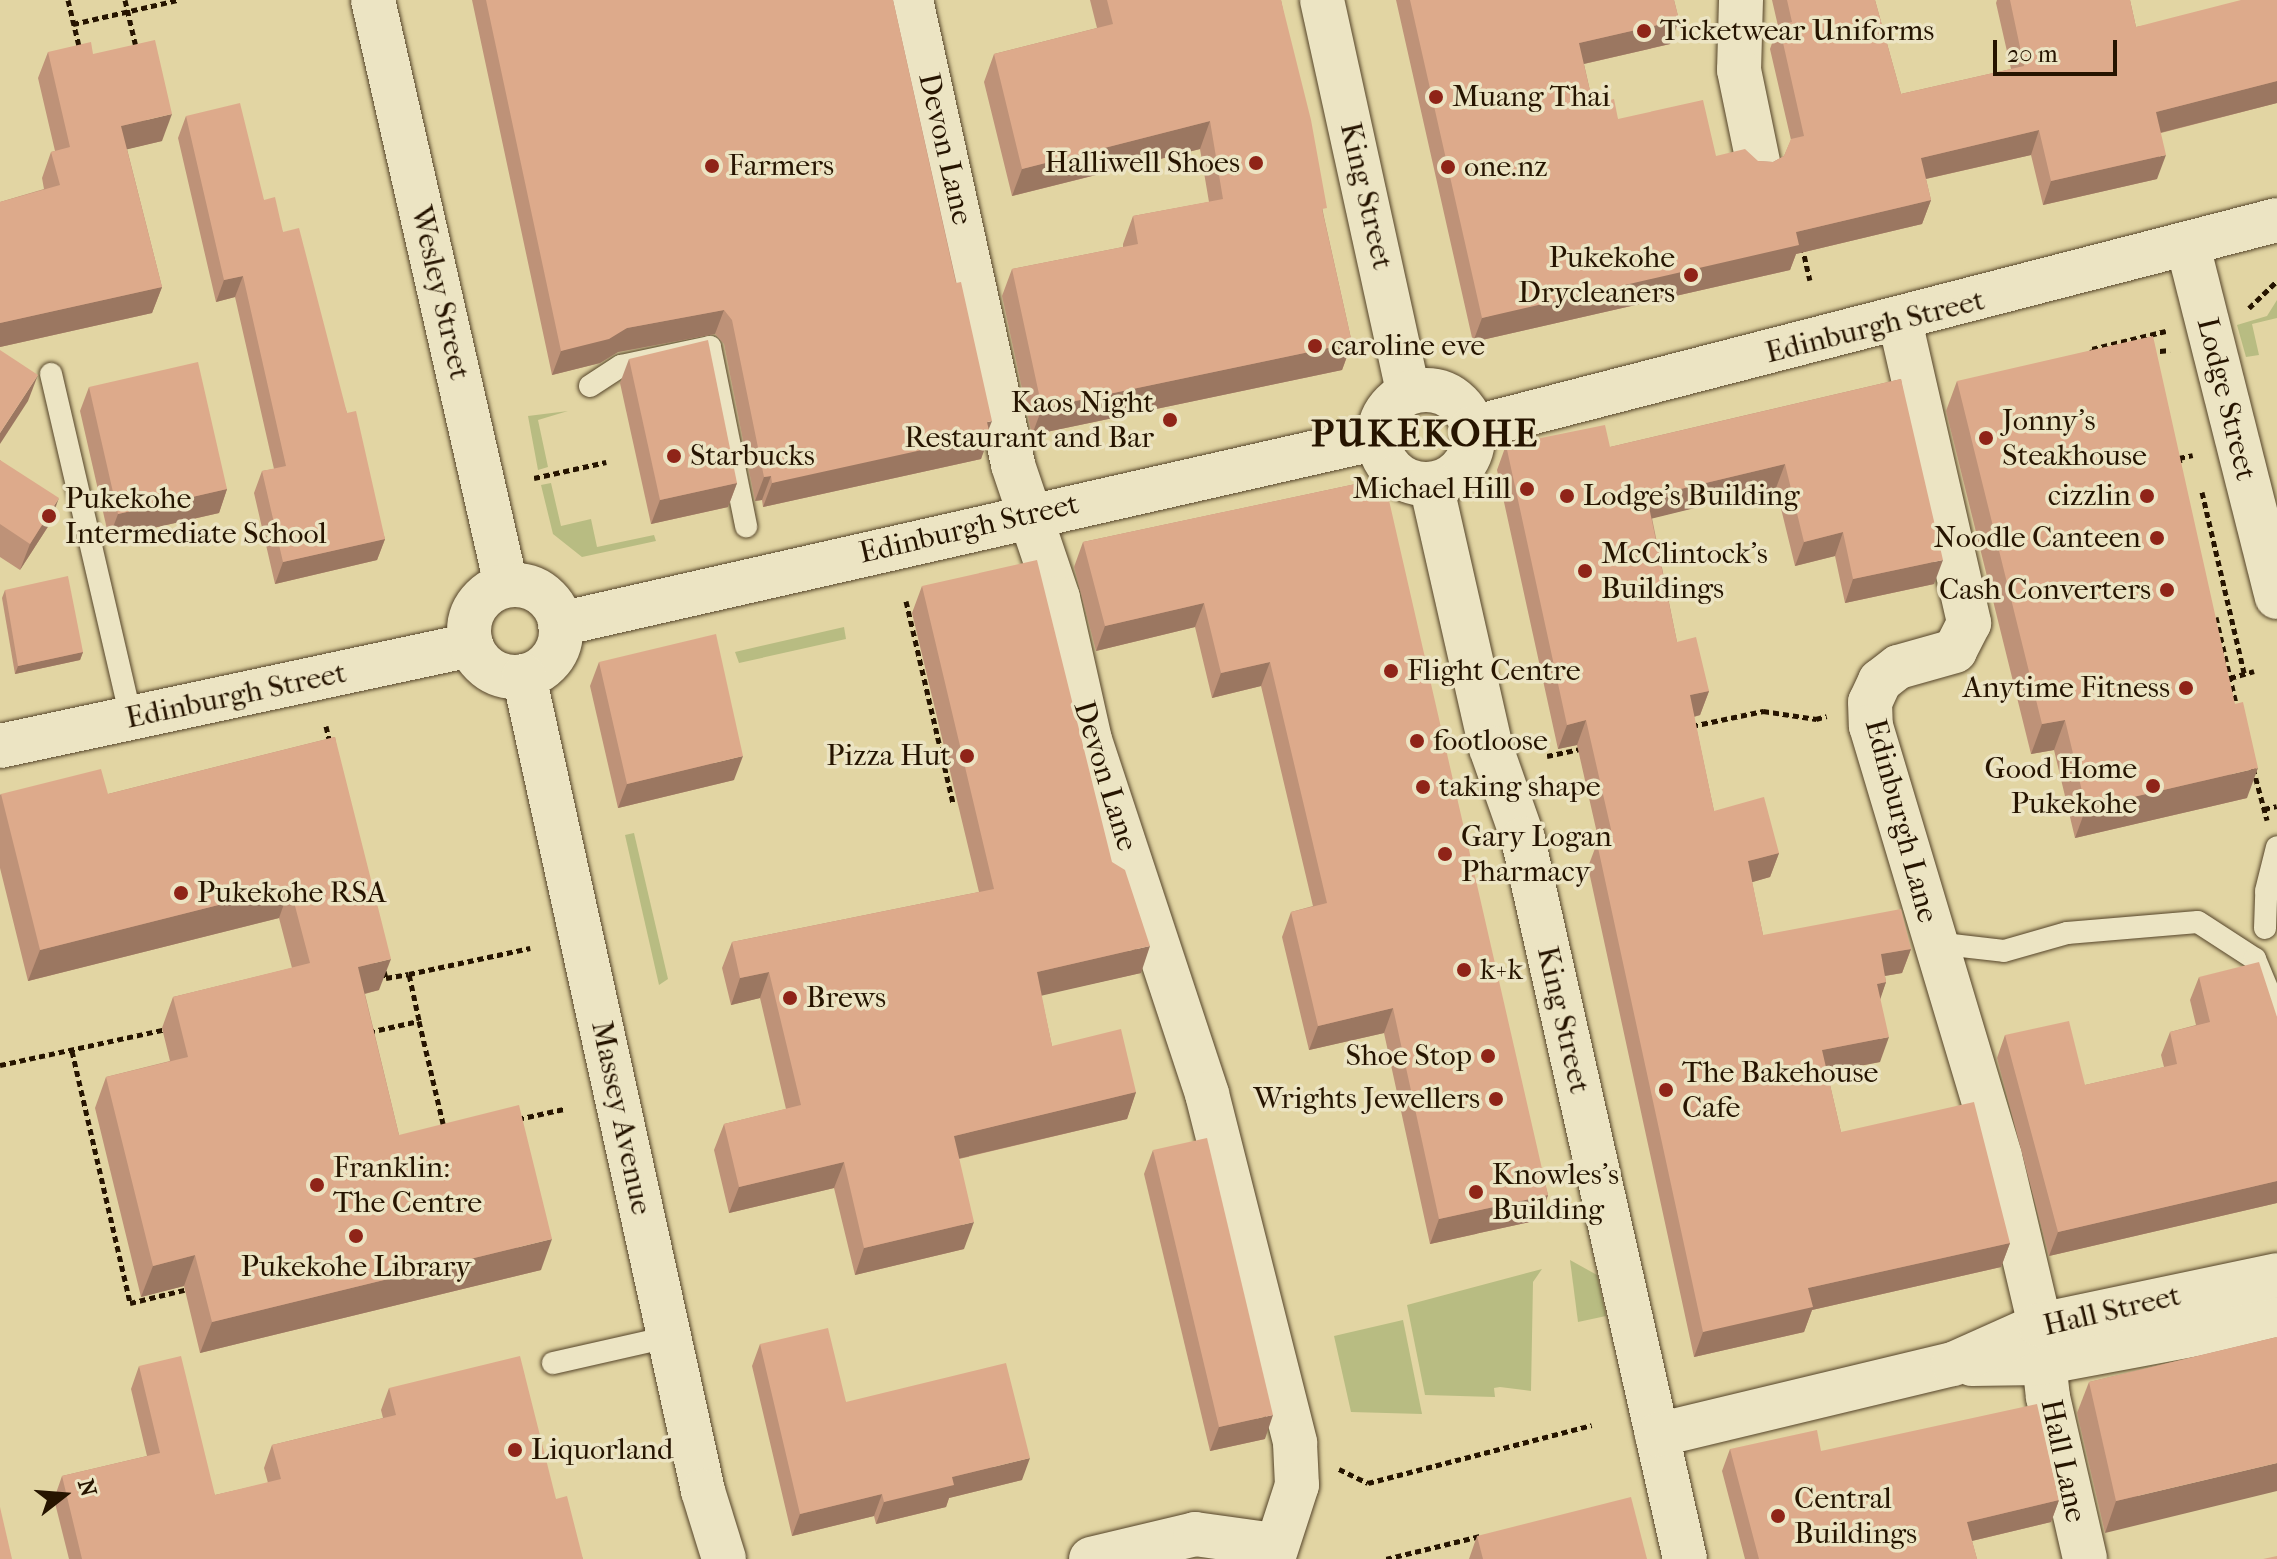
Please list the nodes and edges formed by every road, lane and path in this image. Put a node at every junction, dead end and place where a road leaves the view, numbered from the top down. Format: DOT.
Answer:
graph roads {
  1 [pos="68,0"];
  2 [pos="125,0"];
  3 [pos="178,0"];
  4 [pos="373,0"];
  5 [pos="911,0"];
  6 [pos="1322,0"];
  7 [pos="1741,0"];
  8 [pos="128,11"];
  9 [pos="73,24"];
  10 [pos="83,66"];
  11 [pos="140,68"];
  12 [pos="1758,162"];
  13 [pos="2277,220"];
  14 [pos="1799,234"];
  15 [pos="2188,246"];
  16 [pos="1810,280"];
  17 [pos="1900,321"];
  18 [pos="2169,348"];
  19 [pos="2092,349"];
  20 [pos="2144,354"];
  21 [pos="2096,364"];
  22 [pos="51,374"];
  23 [pos="590,386"];
  24 [pos="1408,392"];
  25 [pos="1472,428"];
  26 [pos="1378,438"];
  27 [pos="2193,455"];
  28 [pos="606,462"];
  29 [pos="2183,472"];
  30 [pos="534,478"];
  31 [pos="2200,479"];
  32 [pos="1431,484"];
  33 [pos="1030,515"];
  34 [pos="746,526"];
  35 [pos="506,585"];
  36 [pos="2277,597"];
  37 [pos="906,601"];
  38 [pos="2213,604"];
  39 [pos="560,624"];
  40 [pos="471,645"];
  41 [pos="2254,671"];
  42 [pos="2244,673"];
  43 [pos="524,676"];
  44 [pos="2230,678"];
  45 [pos="1870,702"];
  46 [pos="2238,712"];
  47 [pos="131,718"];
  48 [pos="326,726"];
  49 [pos="1686,727"];
  50 [pos="0,746"];
  51 [pos="1593,746"];
  52 [pos="2248,752"];
  53 [pos="332,755"];
  54 [pos="1547,756"];
  55 [pos="953,803"];
  56 [pos="2277,806"];
  57 [pos="2264,809"];
  58 [pos="2273,838"];
  59 [pos="2265,928"];
  60 [pos="1935,943"];
  61 [pos="530,948"];
  62 [pos="382,963"];
  63 [pos="409,974"];
  64 [pos="2277,1012"];
  65 [pos="419,1021"];
  66 [pos="175,1027"];
  67 [pos="360,1034"];
  68 [pos="72,1051"];
  69 [pos="0,1065"];
  70 [pos="564,1109"];
  71 [pos="505,1122"];
  72 [pos="445,1136"];
  73 [pos="2277,1275"];
  74 [pos="184,1290"];
  75 [pos="2277,1319"];
  76 [pos="668,1337"];
  77 [pos="2041,1344"];
  78 [pos="553,1363"];
  79 [pos="1592,1425"];
  80 [pos="1657,1435"];
  81 [pos="1333,1466"];
  82 [pos="1488,1534"];
  83 [pos="1273,1552"];
  84 [pos="724,1559"];
  85 [pos="1091,1559"];
  86 [pos="1386,1559"];
  87 [pos="1685,1559"];
  88 [pos="2085,1559"];
  1 -- 9 [label="path"];
  2 -- 8 [label="path"];
  3 -- 8 [label="path"];
  4 -- 35 [label="street, Wesley Street"];
  5 -- 33 [label="street, Devon Lane"];
  6 -- 24 [label="street, King Street"];
  7 -- 12 [label="street"];
  8 -- 9 [label="path"];
  8 -- 11 [label="path"];
  9 -- 10 [label="path"];
  13 -- 15 [label="street, Edinburgh Street"];
  14 -- 16 [label="path"];
  15 -- 17 [label="street, Edinburgh Street"];
  15 -- 36 [label="street, Lodge Street"];
  17 -- 25 [label="street, Edinburgh Street"];
  17 -- 45 [label="street, Edinburgh Lane"];
  18 -- 20 [label="path"];
  19 -- 21 [label="path"];
  22 -- 47 [label="lane"];
  23 -- 34 [label="lane"];
  24 -- 25 [label="street"];
  24 -- 26 [label="street"];
  25 -- 32 [label="street"];
  26 -- 32 [label="street"];
  26 -- 33 [label="street, Edinburgh Street"];
  27 -- 29 [label="path"];
  28 -- 30 [label="path"];
  31 -- 42 [label="path"];
  32 -- 80 [label="street, King Street"];
  33 -- 39 [label="street, Edinburgh Street"];
  33 -- 83 [label="street, Devon Lane"];
  35 -- 39 [label="street"];
  35 -- 40 [label="street"];
  37 -- 55 [label="path"];
  38 -- 44 [label="path"];
  39 -- 43 [label="street"];
  40 -- 43 [label="street"];
  40 -- 47 [label="street, Edinburgh Street"];
  41 -- 42 [label="path"];
  42 -- 44 [label="path"];
  43 -- 76 [label="street, Massey Avenue"];
  44 -- 46 [label="path"];
  45 -- 49 [label="path"];
  45 -- 60 [label="street, Edinburgh Lane"];
  47 -- 50 [label="street, Edinburgh Street"];
  48 -- 53 [label="path"];
  51 -- 54 [label="path"];
  52 -- 57 [label="path"];
  56 -- 57 [label="path"];
  57 -- 58 [label="path"];
  58 -- 59 [label="lane"];
  60 -- 64 [label="lane"];
  60 -- 77 [label="street, Edinburgh Lane"];
  61 -- 63 [label="path"];
  62 -- 63 [label="path"];
  63 -- 65 [label="path"];
  65 -- 67 [label="path"];
  65 -- 72 [label="path"];
  66 -- 68 [label="path"];
  68 -- 69 [label="path"];
  68 -- 74 [label="path"];
  70 -- 71 [label="path"];
  73 -- 77 [label="street, Hall Street"];
  75 -- 77 [label="street, Hall Street"];
  76 -- 78 [label="lane"];
  76 -- 84 [label="street, Massey Avenue"];
  77 -- 80 [label="street, Hall Street"];
  77 -- 88 [label="street, Hall Lane"];
  79 -- 81 [label="path"];
  80 -- 87 [label="street, King Street"];
  82 -- 86 [label="path"];
  83 -- 85 [label="street"];
}
